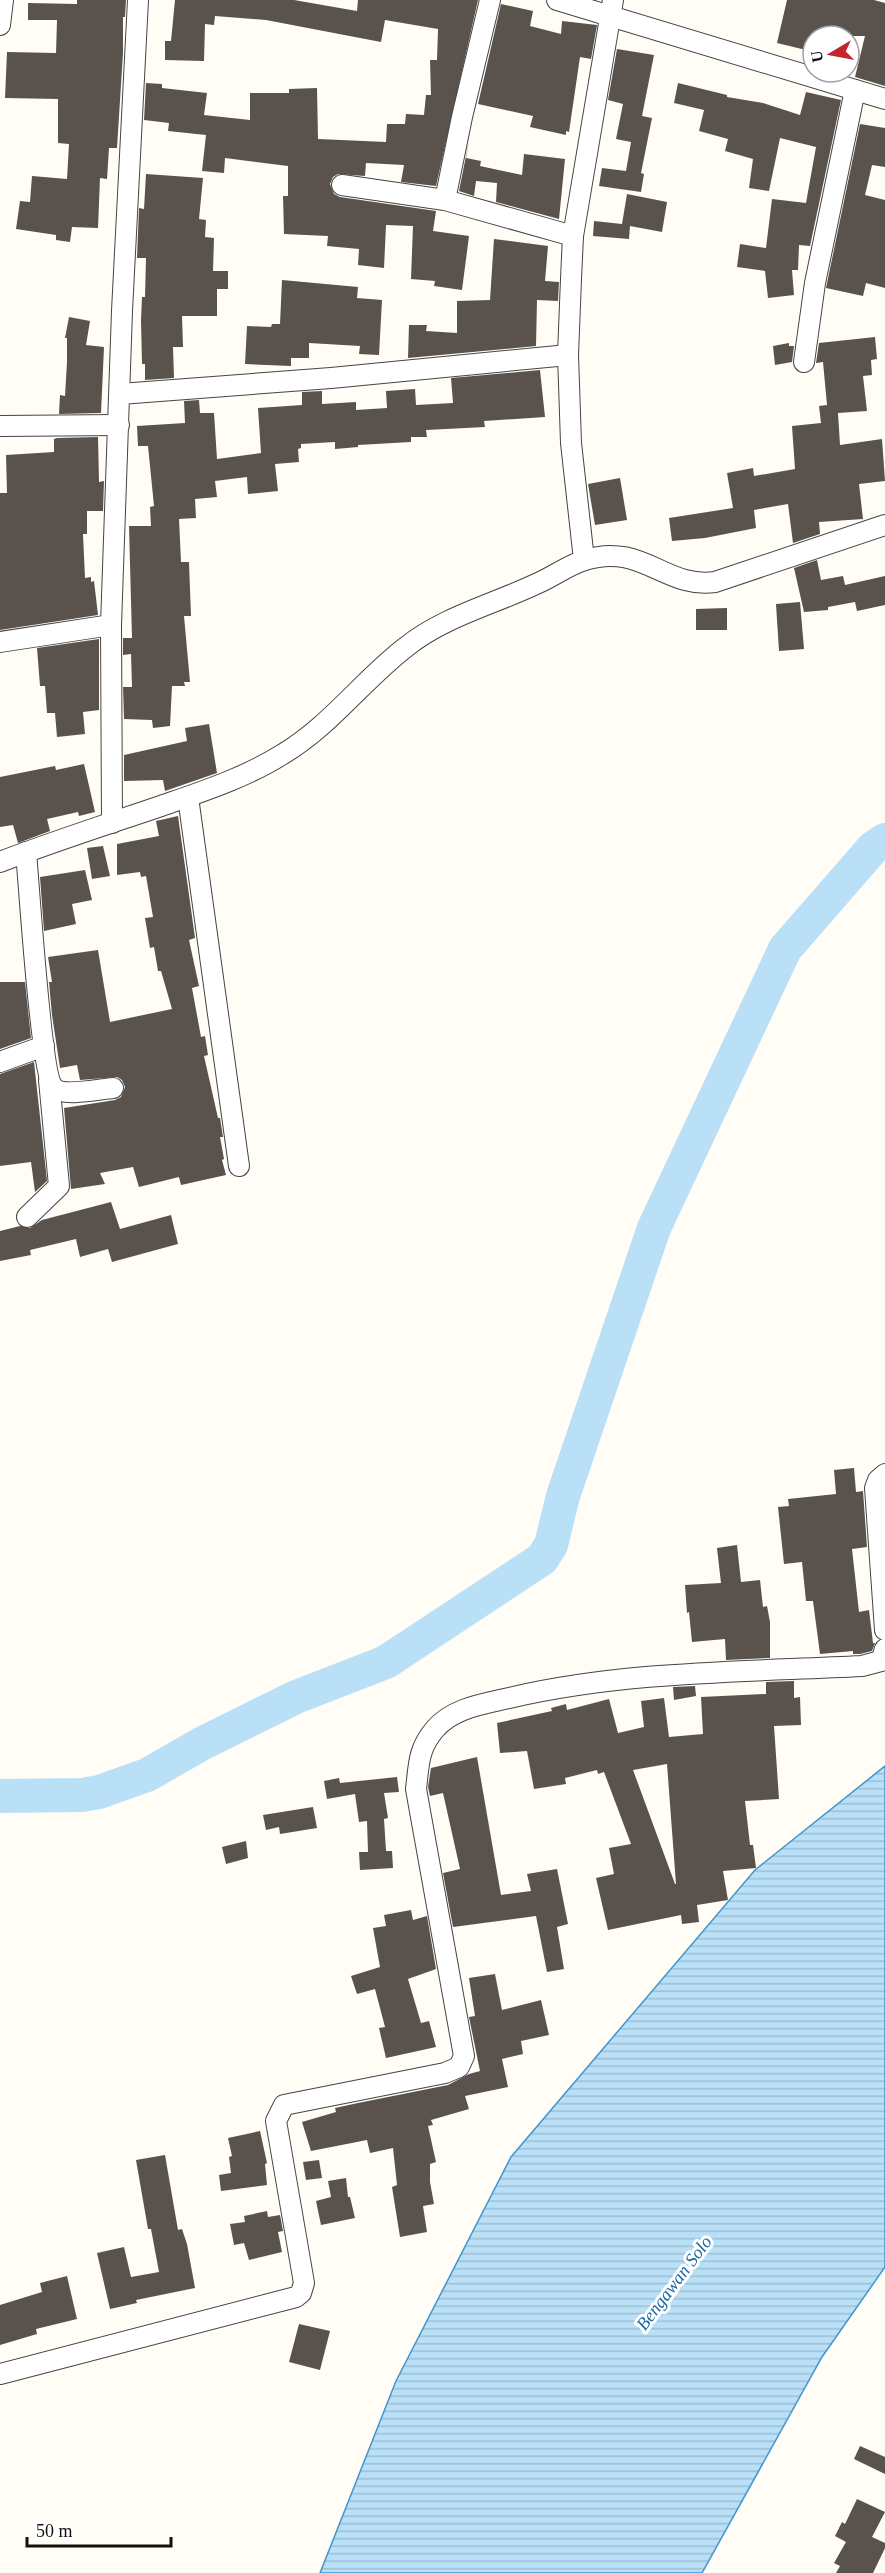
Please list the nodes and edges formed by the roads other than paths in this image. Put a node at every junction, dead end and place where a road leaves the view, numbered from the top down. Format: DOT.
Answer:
graph roads {
  1 [pos="3,0"];
  2 [pos="138,0"];
  3 [pos="490,0"];
  4 [pos="557,0"];
  5 [pos="612,8"];
  6 [pos="0,25"];
  7 [pos="855,90"];
  8 [pos="885,99"];
  9 [pos="342,185"];
  10 [pos="445,200"];
  11 [pos="573,236"];
  12 [pos="568,355"];
  13 [pos="804,362"];
  14 [pos="120,394"];
  15 [pos="119,425"];
  16 [pos="0,426"];
  17 [pos="885,525"];
  18 [pos="584,560"];
  19 [pos="111,625"];
  20 [pos="0,642"];
  21 [pos="188,797"];
  22 [pos="112,823"];
  23 [pos="27,852"];
  24 [pos="0,862"];
  25 [pos="44,1046"];
  26 [pos="0,1062"];
  27 [pos="49,1080"];
  28 [pos="112,1088"];
  29 [pos="239,1166"];
  30 [pos="27,1217"];
  31 [pos="885,1474"];
  32 [pos="885,1630"];
  33 [pos="885,1650"];
  34 [pos="0,2374"];
  1 -- 6 [label="street"];
  2 -- 14 [label="street"];
  3 -- 10 [label="street"];
  4 -- 5 [label="street"];
  5 -- 7 [label="street"];
  5 -- 11 [label="street"];
  7 -- 8 [label="street"];
  7 -- 13 [label="street"];
  9 -- 10 [label="street"];
  10 -- 11 [label="street"];
  11 -- 12 [label="street"];
  12 -- 14 [label="street"];
  12 -- 18 [label="street"];
  14 -- 15 [label="street"];
  15 -- 16 [label="street"];
  15 -- 19 [label="street"];
  17 -- 18 [label="street"];
  18 -- 21 [label="street"];
  19 -- 20 [label="street"];
  19 -- 22 [label="street"];
  21 -- 22 [label="street"];
  21 -- 29 [label="street"];
  22 -- 23 [label="street"];
  23 -- 24 [label="street"];
  23 -- 25 [label="street"];
  25 -- 26 [label="street"];
  25 -- 27 [label="street"];
  27 -- 28 [label="street"];
  27 -- 30 [label="street"];
  31 -- 32 [label="street"];
  33 -- 34 [label="street"];
}
